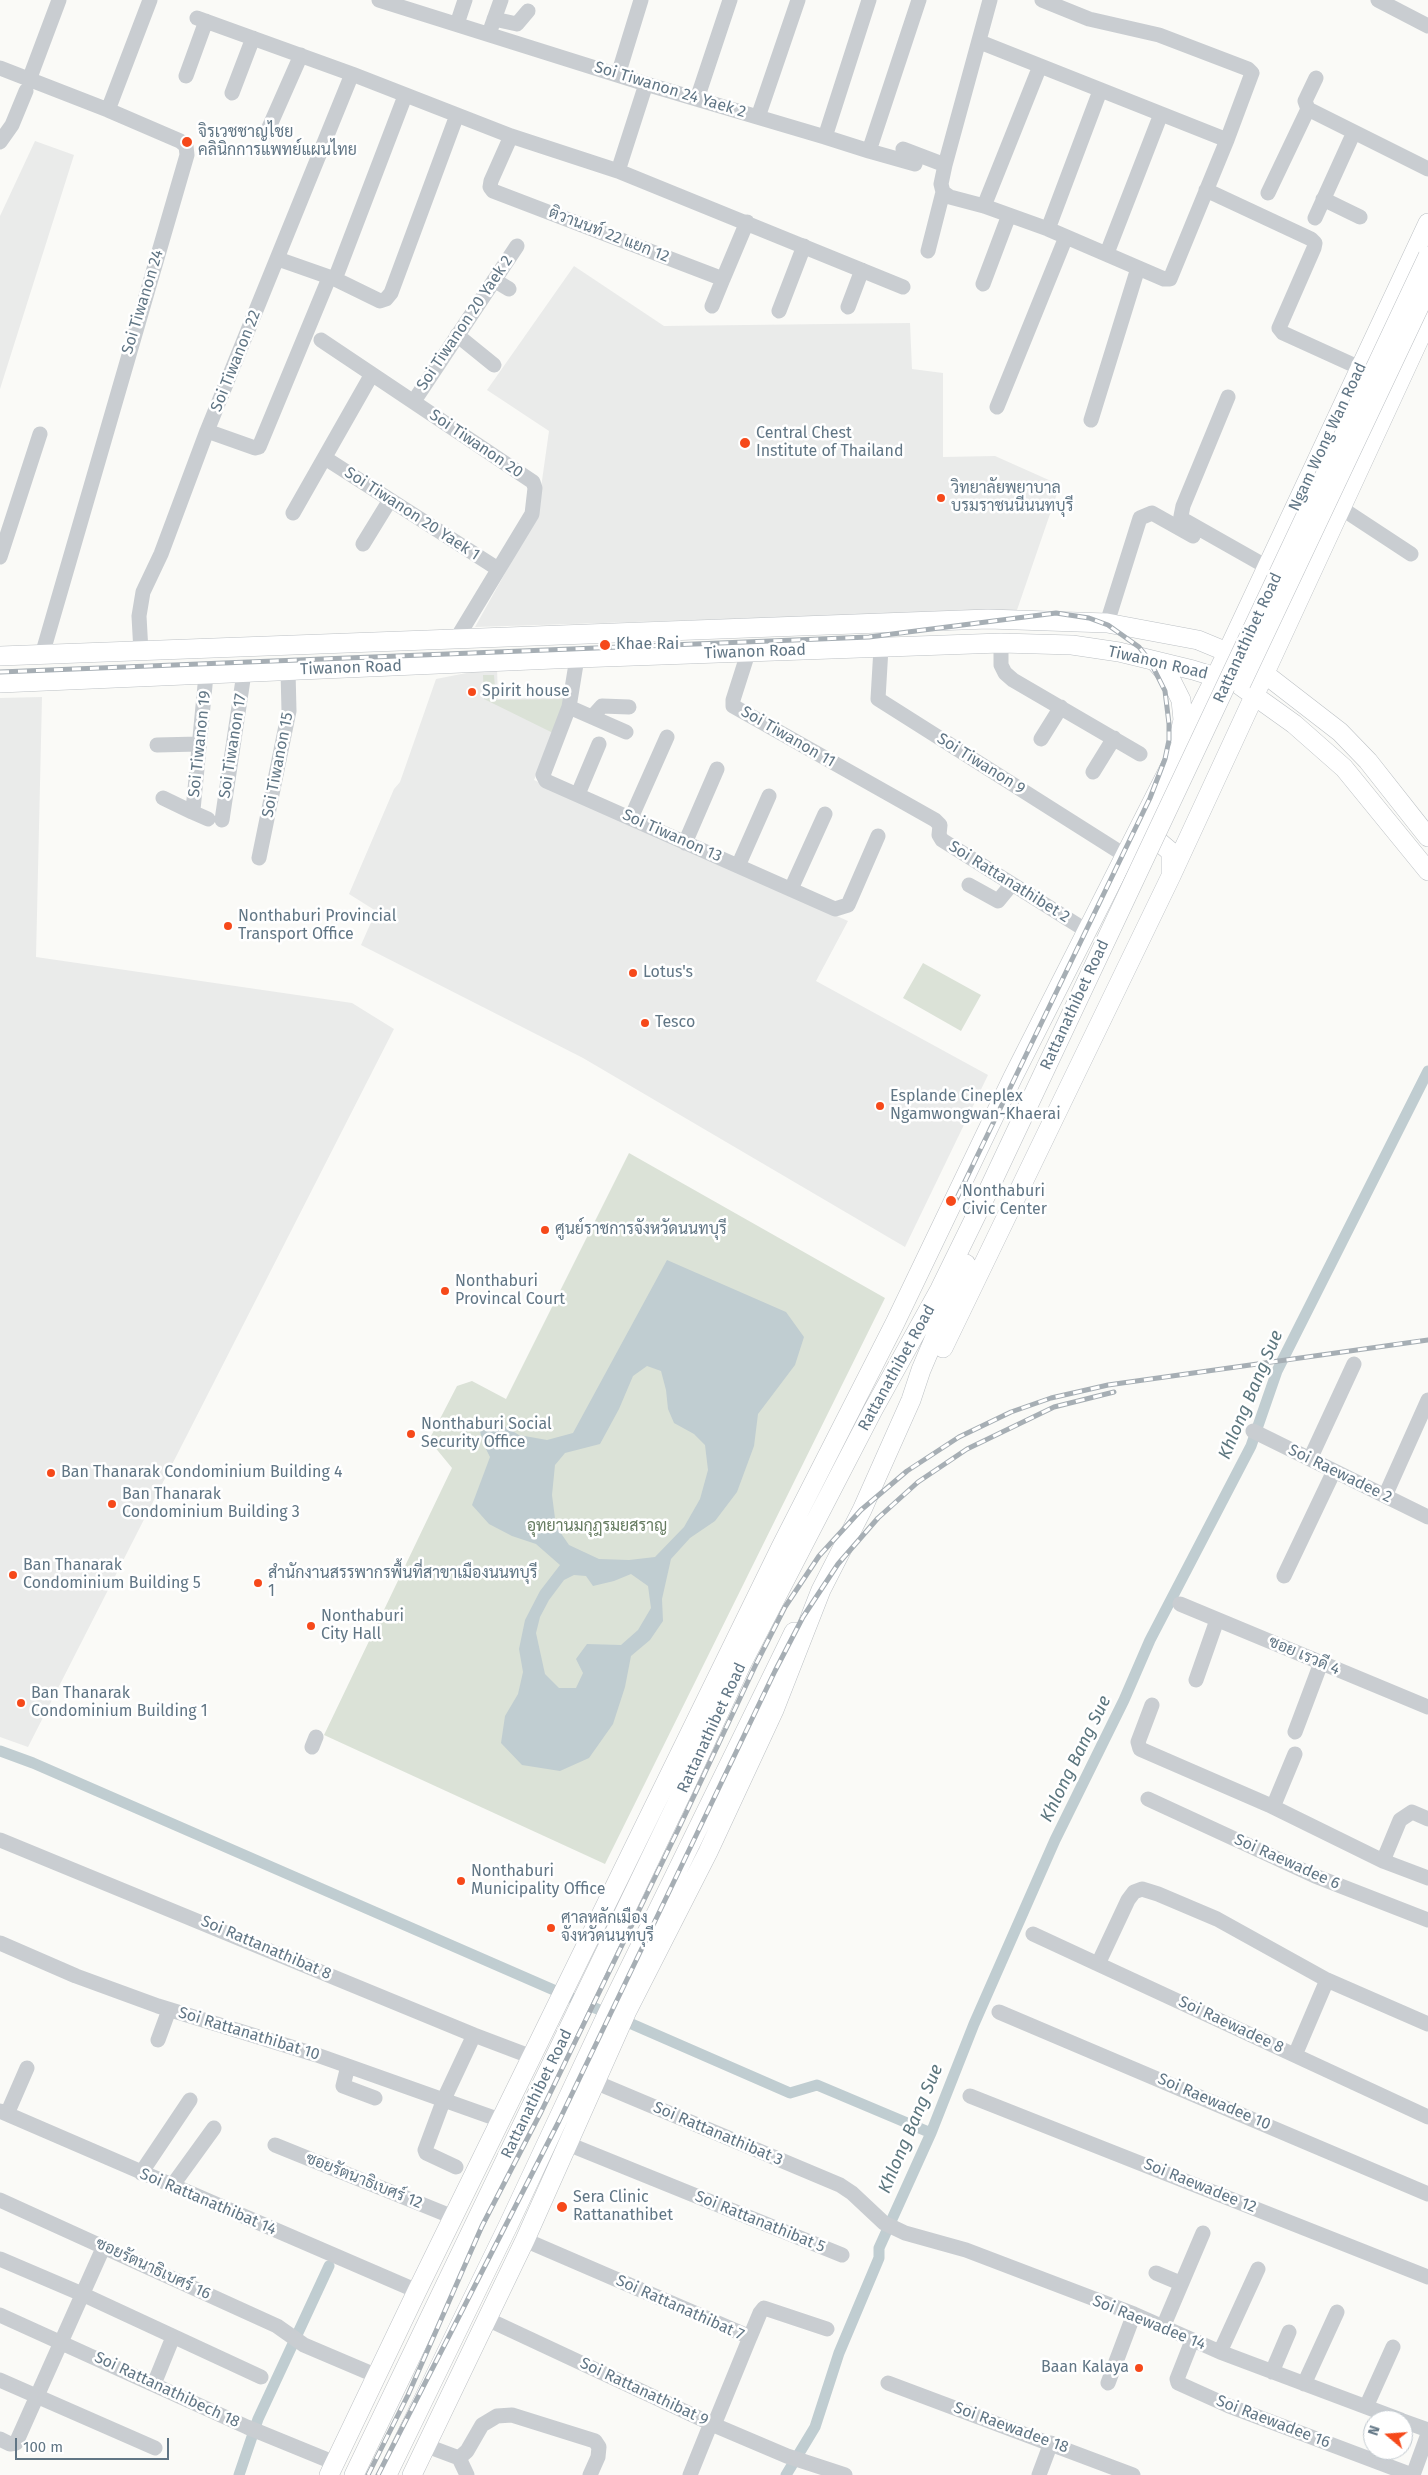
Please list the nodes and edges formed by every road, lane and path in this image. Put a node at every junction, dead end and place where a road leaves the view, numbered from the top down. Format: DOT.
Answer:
graph roads {
  1 [pos="59,0"];
  2 [pos="150,0"];
  3 [pos="379,0"];
  4 [pos="465,0"];
  5 [pos="501,0"];
  6 [pos="641,0"];
  7 [pos="730,0"];
  8 [pos="798,0"];
  9 [pos="868,0"];
  10 [pos="919,0"];
  11 [pos="990,0"];
  12 [pos="1042,0"];
  13 [pos="1378,0"];
  14 [pos="411,5"];
  15 [pos="528,11"];
  16 [pos="457,24"];
  17 [pos="1428,26"];
  18 [pos="491,27"];
  19 [pos="254,38"];
  20 [pos="980,42"];
  21 [pos="301,55"];
  22 [pos="1040,66"];
  23 [pos="0,68"];
  24 [pos="352,74"];
  25 [pos="618,75"];
  26 [pos="186,76"];
  27 [pos="1316,78"];
  28 [pos="646,84"];
  29 [pos="28,86"];
  30 [pos="1100,91"];
  31 [pos="232,93"];
  32 [pos="405,96"];
  33 [pos="697,99"];
  34 [pos="1308,109"];
  35 [pos="108,110"];
  36 [pos="1161,114"];
  37 [pos="457,115"];
  38 [pos="758,117"];
  39 [pos="267,132"];
  40 [pos="1354,132"];
  41 [pos="511,136"];
  42 [pos="825,137"];
  43 [pos="1227,140"];
  44 [pos="0,142"];
  45 [pos="903,149"];
  46 [pos="869,151"];
  47 [pos="915,164"];
  48 [pos="945,165"];
  49 [pos="1428,169"];
  50 [pos="618,171"];
  51 [pos="1206,190"];
  52 [pos="943,192"];
  53 [pos="1268,193"];
  54 [pos="1323,199"];
  55 [pos="984,206"];
  56 [pos="1010,215"];
  57 [pos="1360,217"];
  58 [pos="1315,218"];
  59 [pos="747,222"];
  60 [pos="1428,223"];
  61 [pos="1048,229"];
  62 [pos="1066,237"];
  63 [pos="517,246"];
  64 [pos="804,246"];
  65 [pos="928,251"];
  66 [pos="1107,253"];
  67 [pos="1428,256"];
  68 [pos="278,259"];
  69 [pos="1138,268"];
  70 [pos="862,270"];
  71 [pos="332,279"];
  72 [pos="723,279"];
  73 [pos="494,280"];
  74 [pos="983,284"];
  75 [pos="903,287"];
  76 [pos="1428,288"];
  77 [pos="509,289"];
  78 [pos="712,306"];
  79 [pos="848,307"];
  80 [pos="779,311"];
  81 [pos="1428,320"];
  82 [pos="458,335"];
  83 [pos="321,340"];
  84 [pos="494,365"];
  85 [pos="1360,368"];
  86 [pos="372,374"];
  87 [pos="1228,397"];
  88 [pos="414,401"];
  89 [pos="997,407"];
  90 [pos="1091,420"];
  91 [pos="207,431"];
  92 [pos="40,434"];
  93 [pos="325,458"];
  94 [pos="390,500"];
  95 [pos="1341,508"];
  96 [pos="293,513"];
  97 [pos="363,544"];
  98 [pos="1411,554"];
  99 [pos="0,557"];
  100 [pos="1240,563"];
  101 [pos="1267,566"];
  102 [pos="498,570"];
  103 [pos="1312,571"];
  104 [pos="1107,623"];
  105 [pos="821,626"];
  106 [pos="457,638"];
  107 [pos="1001,643"];
  108 [pos="881,648"];
  109 [pos="821,650"];
  110 [pos="141,652"];
  111 [pos="748,653"];
  112 [pos="42,655"];
  113 [pos="0,656"];
  114 [pos="1235,656"];
  115 [pos="577,658"];
  116 [pos="1155,661"];
  117 [pos="288,671"];
  118 [pos="1262,672"];
  119 [pos="244,673"];
  120 [pos="206,674"];
  121 [pos="1226,680"];
  122 [pos="0,683"];
  123 [pos="1256,696"];
  124 [pos="569,707"];
  125 [pos="629,707"];
  126 [pos="1061,707"];
  127 [pos="593,716"];
  128 [pos="626,732"];
  129 [pos="667,737"];
  130 [pos="1114,738"];
  131 [pos="1041,740"];
  132 [pos="200,744"];
  133 [pos="599,744"];
  134 [pos="158,745"];
  135 [pos="1140,754"];
  136 [pos="717,769"];
  137 [pos="1093,772"];
  138 [pos="1167,774"];
  139 [pos="578,794"];
  140 [pos="891,795"];
  141 [pos="1156,795"];
  142 [pos="769,796"];
  143 [pos="163,798"];
  144 [pos="192,812"];
  145 [pos="825,814"];
  146 [pos="630,818"];
  147 [pos="878,836"];
  148 [pos="1428,837"];
  149 [pos="685,843"];
  150 [pos="1127,855"];
  151 [pos="260,858"];
  152 [pos="738,866"];
  153 [pos="1428,871"];
  154 [pos="1171,876"];
  155 [pos="1012,884"];
  156 [pos="969,885"];
  157 [pos="791,889"];
  158 [pos="1088,931"];
  159 [pos="992,1195"];
  160 [pos="1354,1364"];
  161 [pos="911,1400"];
  162 [pos="1428,1400"];
  163 [pos="1253,1431"];
  164 [pos="1310,1459"];
  165 [pos="1334,1472"];
  166 [pos="1385,1496"];
  167 [pos="1428,1517"];
  168 [pos="1284,1576"];
  169 [pos="1180,1604"];
  170 [pos="1217,1620"];
  171 [pos="1321,1663"];
  172 [pos="1196,1680"];
  173 [pos="1152,1705"];
  174 [pos="1428,1707"];
  175 [pos="1295,1732"];
  176 [pos="1295,1754"];
  177 [pos="1148,1799"];
  178 [pos="1273,1807"];
  179 [pos="1428,1820"];
  180 [pos="0,1840"];
  181 [pos="1383,1861"];
  182 [pos="1428,1878"];
  183 [pos="1428,1920"];
  184 [pos="1033,1934"];
  185 [pos="0,1943"];
  186 [pos="1098,1964"];
  187 [pos="1327,1980"];
  188 [pos="581,2002"];
  189 [pos="169,2010"];
  190 [pos="999,2012"];
  191 [pos="615,2016"];
  192 [pos="1428,2024"];
  193 [pos="546,2028"];
  194 [pos="474,2035"];
  195 [pos="158,2040"];
  196 [pos="534,2052"];
  197 [pos="1295,2055"];
  198 [pos="348,2066"];
  199 [pos="27,2068"];
  200 [pos="595,2082"];
  201 [pos="970,2096"];
  202 [pos="375,2098"];
  203 [pos="190,2100"];
  204 [pos="444,2100"];
  205 [pos="584,2108"];
  206 [pos="3,2112"];
  207 [pos="1428,2117"];
  208 [pos="500,2120"];
  209 [pos="214,2128"];
  210 [pos="568,2144"];
  211 [pos="275,2145"];
  212 [pos="456,2167"];
  213 [pos="141,2173"];
  214 [pos="840,2185"];
  215 [pos="172,2186"];
  216 [pos="1428,2194"];
  217 [pos="0,2200"];
  218 [pos="453,2217"];
  219 [pos="1203,2233"];
  220 [pos="525,2240"];
  221 [pos="104,2246"];
  222 [pos="842,2255"];
  223 [pos="0,2259"];
  224 [pos="1258,2269"];
  225 [pos="1156,2273"];
  226 [pos="1428,2277"];
  227 [pos="1180,2283"];
  228 [pos="417,2291"];
  229 [pos="82,2294"];
  230 [pos="1337,2312"];
  231 [pos="1134,2314"];
  232 [pos="0,2315"];
  233 [pos="487,2319"];
  234 [pos="1163,2327"];
  235 [pos="827,2329"];
  236 [pos="1289,2332"];
  237 [pos="173,2337"];
  238 [pos="750,2337"];
  239 [pos="1192,2341"];
  240 [pos="60,2342"];
  241 [pos="1393,2347"];
  242 [pos="1220,2352"];
  243 [pos="1272,2372"];
  244 [pos="376,2376"];
  245 [pos="261,2377"];
  246 [pos="0,2380"];
  247 [pos="888,2383"];
  248 [pos="1108,2383"];
  249 [pos="154,2384"];
  250 [pos="1304,2384"];
  251 [pos="37,2396"];
  252 [pos="1366,2407"];
  253 [pos="1374,2410"];
  254 [pos="712,2424"];
  255 [pos="1413,2424"];
  256 [pos="1428,2430"];
  257 [pos="1428,2434"];
  258 [pos="0,2439"];
  259 [pos="1051,2443"];
  260 [pos="427,2446"];
  261 [pos="155,2448"];
  262 [pos="459,2458"];
  263 [pos="335,2471"];
  264 [pos="354,2475"];
  265 [pos="386,2475"];
  266 [pos="399,2475"];
  267 [pos="412,2475"];
  268 [pos="467,2475"];
  269 [pos="590,2475"];
  270 [pos="690,2475"];
  271 [pos="845,2475"];
  272 [pos="1039,2475"];
  273 [pos="1133,2475"];
  274 [pos="1412,2475"];
  1 -- 29 [label="street"];
  2 -- 35 [label="street"];
  3 -- 14 [label="street, Soi Tiwanon 24 Yaek 2"];
  4 -- 16 [label="street"];
  5 -- 18 [label="street"];
  6 -- 25 [label="street"];
  7 -- 33 [label="street"];
  8 -- 38 [label="street"];
  9 -- 42 [label="street"];
  10 -- 46 [label="street"];
  11 -- 20 [label="street"];
  12 -- 43 [label="street"];
  13 -- 17 [label="street"];
  14 -- 16 [label="street, Soi Tiwanon 24 Yaek 2"];
  15 -- 18 [label="street"];
  16 -- 18 [label="street, Soi Tiwanon 24 Yaek 2"];
  18 -- 25 [label="street, Soi Tiwanon 24 Yaek 2"];
  19 -- 21 [label="street"];
  19 -- 26 [label="street"];
  19 -- 31 [label="street"];
  20 -- 22 [label="street"];
  20 -- 48 [label="street"];
  21 -- 24 [label="street"];
  21 -- 39 [label="street"];
  22 -- 30 [label="street"];
  22 -- 55 [label="street"];
  23 -- 29 [label="street, Soi Tiwanon 24"];
  24 -- 32 [label="street"];
  24 -- 68 [label="street, Soi Tiwanon 22"];
  25 -- 28 [label="street, Soi Tiwanon 24 Yaek 2"];
  27 -- 34 [label="street"];
  28 -- 33 [label="street, Soi Tiwanon 24 Yaek 2"];
  28 -- 50 [label="street"];
  29 -- 35 [label="street, Soi Tiwanon 24"];
  29 -- 44 [label="street"];
  30 -- 36 [label="street"];
  30 -- 61 [label="street"];
  32 -- 37 [label="street"];
  32 -- 71 [label="street"];
  33 -- 38 [label="street, Soi Tiwanon 24 Yaek 2"];
  34 -- 40 [label="street"];
  34 -- 53 [label="street"];
  35 -- 112 [label="street, Soi Tiwanon 24"];
  36 -- 43 [label="street"];
  36 -- 66 [label="street"];
  37 -- 41 [label="street"];
  37 -- 71 [label="street"];
  38 -- 42 [label="street, Soi Tiwanon 24 Yaek 2"];
  40 -- 49 [label="street"];
  40 -- 54 [label="street"];
  41 -- 50 [label="street"];
  41 -- 72 [label="street, ติวานนท์ 22 แยก 12"];
  42 -- 46 [label="street, Soi Tiwanon 24 Yaek 2"];
  43 -- 51 [label="street"];
  45 -- 48 [label="street"];
  46 -- 47 [label="street, Soi Tiwanon 24 Yaek 2"];
  48 -- 52 [label="street"];
  50 -- 59 [label="street"];
  51 -- 69 [label="street"];
  51 -- 85 [label="street"];
  52 -- 55 [label="street"];
  52 -- 65 [label="street"];
  54 -- 57 [label="street"];
  54 -- 58 [label="street"];
  55 -- 56 [label="street"];
  56 -- 61 [label="street"];
  56 -- 74 [label="street"];
  59 -- 64 [label="street"];
  59 -- 72 [label="street"];
  60 -- 85 [label="main road, Ngam Wong Wan Road"];
  61 -- 62 [label="street"];
  62 -- 66 [label="street"];
  62 -- 89 [label="street"];
  63 -- 73 [label="street, Soi Tiwanon 20 Yaek 2"];
  64 -- 70 [label="street"];
  64 -- 80 [label="street"];
  66 -- 69 [label="street"];
  67 -- 159 [label="main road, Rattanathibet Road, bridge"];
  68 -- 71 [label="street"];
  68 -- 91 [label="street, Soi Tiwanon 22"];
  69 -- 90 [label="street"];
  70 -- 75 [label="street"];
  70 -- 79 [label="street"];
  71 -- 91 [label="street"];
  72 -- 78 [label="street"];
  73 -- 77 [label="street"];
  73 -- 82 [label="street, Soi Tiwanon 20 Yaek 2"];
  76 -- 159 [label="main road, Rattanathibet Road, bridge"];
  81 -- 95 [label="main road"];
  82 -- 84 [label="street"];
  82 -- 88 [label="street, Soi Tiwanon 20 Yaek 2"];
  83 -- 86 [label="street, Soi Tiwanon 20"];
  85 -- 101 [label="main road, Ngam Wong Wan Road"];
  86 -- 88 [label="street, Soi Tiwanon 20"];
  86 -- 93 [label="street"];
  87 -- 101 [label="street"];
  88 -- 102 [label="street, Soi Tiwanon 20"];
  91 -- 110 [label="street, Soi Tiwanon 22"];
  92 -- 99 [label="street"];
  93 -- 94 [label="street, Soi Tiwanon 20 Yaek 1"];
  93 -- 96 [label="street"];
  94 -- 97 [label="street"];
  94 -- 102 [label="street, Soi Tiwanon 20 Yaek 1"];
  95 -- 98 [label="street"];
  95 -- 103 [label="main road"];
  100 -- 104 [label="street"];
  101 -- 114 [label="main road, Ngam Wong Wan Road"];
  102 -- 106 [label="street, Soi Tiwanon 20"];
  103 -- 114 [label="main road"];
  103 -- 118 [label="main road"];
  104 -- 105 [label="main road, Tiwanon Road"];
  104 -- 114 [label="main road, Tiwanon Road"];
  105 -- 106 [label="main road, Tiwanon Road"];
  105 -- 109 [label="main road"];
  106 -- 110 [label="main road, Tiwanon Road"];
  107 -- 108 [label="main road, Tiwanon Road"];
  107 -- 116 [label="main road, Tiwanon Road"];
  107 -- 126 [label="street"];
  108 -- 109 [label="main road, Tiwanon Road"];
  108 -- 150 [label="street, Soi Tiwanon 9"];
  109 -- 111 [label="main road, Tiwanon Road"];
  110 -- 112 [label="main road, Tiwanon Road"];
  111 -- 115 [label="main road, Tiwanon Road"];
  111 -- 140 [label="street, Soi Tiwanon 11"];
  112 -- 113 [label="main road, Tiwanon Road"];
  114 -- 118 [label="main road, Tiwanon Road"];
  114 -- 121 [label="main road"];
  115 -- 117 [label="main road, Tiwanon Road"];
  115 -- 124 [label="street, Soi Tiwanon 13"];
  116 -- 121 [label="main road, Tiwanon Road"];
  116 -- 138 [label="main road"];
  117 -- 119 [label="main road, Tiwanon Road"];
  117 -- 151 [label="street, Soi Tiwanon 15"];
  118 -- 121 [label="main road"];
  118 -- 123 [label="main road, Rattanathibet Road"];
  118 -- 148 [label="main road, Tiwanon Road"];
  119 -- 120 [label="main road, Tiwanon Road"];
  119 -- 144 [label="street, Soi Tiwanon 17"];
  120 -- 122 [label="main road, Tiwanon Road"];
  120 -- 132 [label="street, Soi Tiwanon 19"];
  121 -- 123 [label="main road, Tiwanon Road"];
  121 -- 138 [label="main road, Rattanathibet Road"];
  121 -- 141 [label="main road"];
  123 -- 153 [label="main road, Tiwanon Road"];
  123 -- 154 [label="main road, Rattanathibet Road"];
  124 -- 127 [label="street"];
  124 -- 139 [label="street, Soi Tiwanon 13"];
  125 -- 127 [label="street"];
  126 -- 130 [label="street"];
  126 -- 131 [label="street"];
  127 -- 128 [label="street"];
  129 -- 146 [label="street"];
  130 -- 135 [label="street"];
  130 -- 137 [label="street"];
  132 -- 134 [label="street"];
  132 -- 144 [label="street, Soi Tiwanon 19"];
  133 -- 139 [label="street"];
  136 -- 149 [label="street"];
  138 -- 141 [label="main road, Rattanathibet Road"];
  139 -- 146 [label="street, Soi Tiwanon 13"];
  140 -- 155 [label="street, Soi Rattanathibet 2"];
  141 -- 150 [label="main road, Rattanathibet Road"];
  142 -- 152 [label="street"];
  143 -- 144 [label="street, Soi Tiwanon 19"];
  145 -- 157 [label="street"];
  146 -- 149 [label="street, Soi Tiwanon 13"];
  147 -- 157 [label="street, Soi Tiwanon 13"];
  149 -- 152 [label="street, Soi Tiwanon 13"];
  150 -- 154 [label="main road"];
  150 -- 158 [label="main road, Rattanathibet Road"];
  152 -- 157 [label="street, Soi Tiwanon 13"];
  154 -- 161 [label="main road, Rattanathibet Road"];
  155 -- 156 [label="street"];
  155 -- 158 [label="street, Soi Rattanathibet 2"];
  158 -- 193 [label="main road, Rattanathibet Road"];
  159 -- 161 [label="main road, Rattanathibet Road"];
  159 -- 188 [label="main road, Rattanathibet Road"];
  160 -- 164 [label="street"];
  161 -- 191 [label="main road, Rattanathibet Road"];
  162 -- 166 [label="street"];
  163 -- 164 [label="street, Soi Raewadee 2"];
  164 -- 165 [label="street, Soi Raewadee 2"];
  165 -- 166 [label="street, Soi Raewadee 2"];
  165 -- 168 [label="street"];
  166 -- 167 [label="street, Soi Raewadee 2"];
  169 -- 170 [label="street, ซอย เรวดี 4"];
  170 -- 171 [label="street, ซอย เรวดี 4"];
  170 -- 172 [label="street"];
  171 -- 174 [label="street, ซอย เรวดี 4"];
  171 -- 175 [label="street"];
  173 -- 178 [label="street"];
  176 -- 178 [label="street"];
  177 -- 183 [label="street, Soi Raewadee 6"];
  178 -- 181 [label="street"];
  179 -- 181 [label="street"];
  180 -- 194 [label="street, Soi Rattanathibat 8"];
  181 -- 182 [label="street"];
  184 -- 186 [label="street, Soi Raewadee 8"];
  185 -- 189 [label="street, Soi Rattanathibat 10"];
  186 -- 187 [label="street"];
  186 -- 197 [label="street, Soi Raewadee 8"];
  187 -- 192 [label="street"];
  187 -- 197 [label="street"];
  188 -- 193 [label="main road"];
  188 -- 264 [label="main road, Rattanathibet Road"];
  189 -- 195 [label="street"];
  189 -- 198 [label="street, Soi Rattanathibat 10"];
  190 -- 216 [label="street, Soi Raewadee 10"];
  191 -- 200 [label="main road, Rattanathibet Road"];
  191 -- 265 [label="main road, Rattanathibet Road"];
  193 -- 196 [label="main road, Rattanathibet Road"];
  194 -- 196 [label="street, Soi Rattanathibat 8"];
  194 -- 204 [label="street"];
  196 -- 208 [label="main road, Rattanathibet Road"];
  196 -- 263 [label="main road"];
  197 -- 207 [label="street, Soi Raewadee 8"];
  198 -- 202 [label="street"];
  198 -- 204 [label="street, Soi Rattanathibat 10"];
  199 -- 206 [label="street"];
  200 -- 205 [label="main road, Rattanathibet Road"];
  200 -- 214 [label="street, Soi Rattanathibat 3"];
  201 -- 226 [label="street, Soi Raewadee 12"];
  203 -- 213 [label="street"];
  204 -- 208 [label="street, Soi Rattanathibat 10"];
  204 -- 212 [label="street"];
  205 -- 210 [label="main road, Rattanathibet Road"];
  205 -- 266 [label="main road"];
  206 -- 213 [label="street, Soi Rattanathibat 14"];
  208 -- 218 [label="main road, Rattanathibet Road"];
  209 -- 215 [label="street"];
  210 -- 220 [label="main road, Rattanathibet Road"];
  210 -- 222 [label="street, Soi Rattanathibat 5"];
  211 -- 218 [label="street, ซอยรัตนาธิเบศร์ 12"];
  213 -- 215 [label="street, Soi Rattanathibat 14"];
  214 -- 231 [label="street, Soi Raewadee 14"];
  215 -- 228 [label="street, Soi Rattanathibat 14"];
  217 -- 221 [label="street, ซอยรัตนาธิเบศร์ 16"];
  218 -- 228 [label="main road, Rattanathibet Road"];
  219 -- 227 [label="street"];
  220 -- 233 [label="main road, Rattanathibet Road"];
  220 -- 238 [label="street, Soi Rattanathibat 7"];
  221 -- 229 [label="street"];
  221 -- 244 [label="street, ซอยรัตนาธิเบศร์ 16"];
  223 -- 229 [label="street"];
  224 -- 242 [label="street"];
  225 -- 227 [label="street"];
  227 -- 234 [label="street"];
  228 -- 244 [label="main road, Rattanathibet Road"];
  229 -- 237 [label="street"];
  229 -- 240 [label="street"];
  230 -- 250 [label="street"];
  231 -- 234 [label="street, Soi Raewadee 14"];
  231 -- 248 [label="street"];
  232 -- 240 [label="street, Soi Rattanathibech 18"];
  233 -- 254 [label="street, Soi Rattanathibat 9"];
  233 -- 260 [label="main road, Rattanathibet Road"];
  234 -- 239 [label="street, Soi Raewadee 14"];
  235 -- 238 [label="street"];
  236 -- 243 [label="street"];
  237 -- 245 [label="street"];
  237 -- 249 [label="street"];
  238 -- 254 [label="street, Soi Rattanathibat 7"];
  239 -- 242 [label="street, Soi Raewadee 14"];
  239 -- 274 [label="street, Soi Raewadee 16"];
  240 -- 249 [label="street, Soi Rattanathibech 18"];
  240 -- 251 [label="street"];
  241 -- 252 [label="street"];
  242 -- 243 [label="street, Soi Raewadee 14"];
  243 -- 250 [label="street, Soi Raewadee 14"];
  244 -- 263 [label="main road, Rattanathibet Road"];
  246 -- 251 [label="street"];
  247 -- 259 [label="street, Soi Raewadee 18"];
  249 -- 263 [label="street, Soi Rattanathibech 18"];
  250 -- 252 [label="street, Soi Raewadee 14"];
  251 -- 258 [label="street"];
  251 -- 261 [label="street"];
  252 -- 253 [label="street, Soi Raewadee 14"];
  254 -- 270 [label="street, Soi Rattanathibat 7"];
  254 -- 271 [label="street, Soi Rattanathibat 9"];
  255 -- 256 [label="street, Soi Raewadee 14"];
  257 -- 274 [label="street"];
  259 -- 272 [label="street"];
  259 -- 273 [label="street, Soi Raewadee 18"];
  260 -- 262 [label="street"];
  260 -- 267 [label="main road, Rattanathibet Road"];
  262 -- 268 [label="street"];
  262 -- 269 [label="street"];
}
